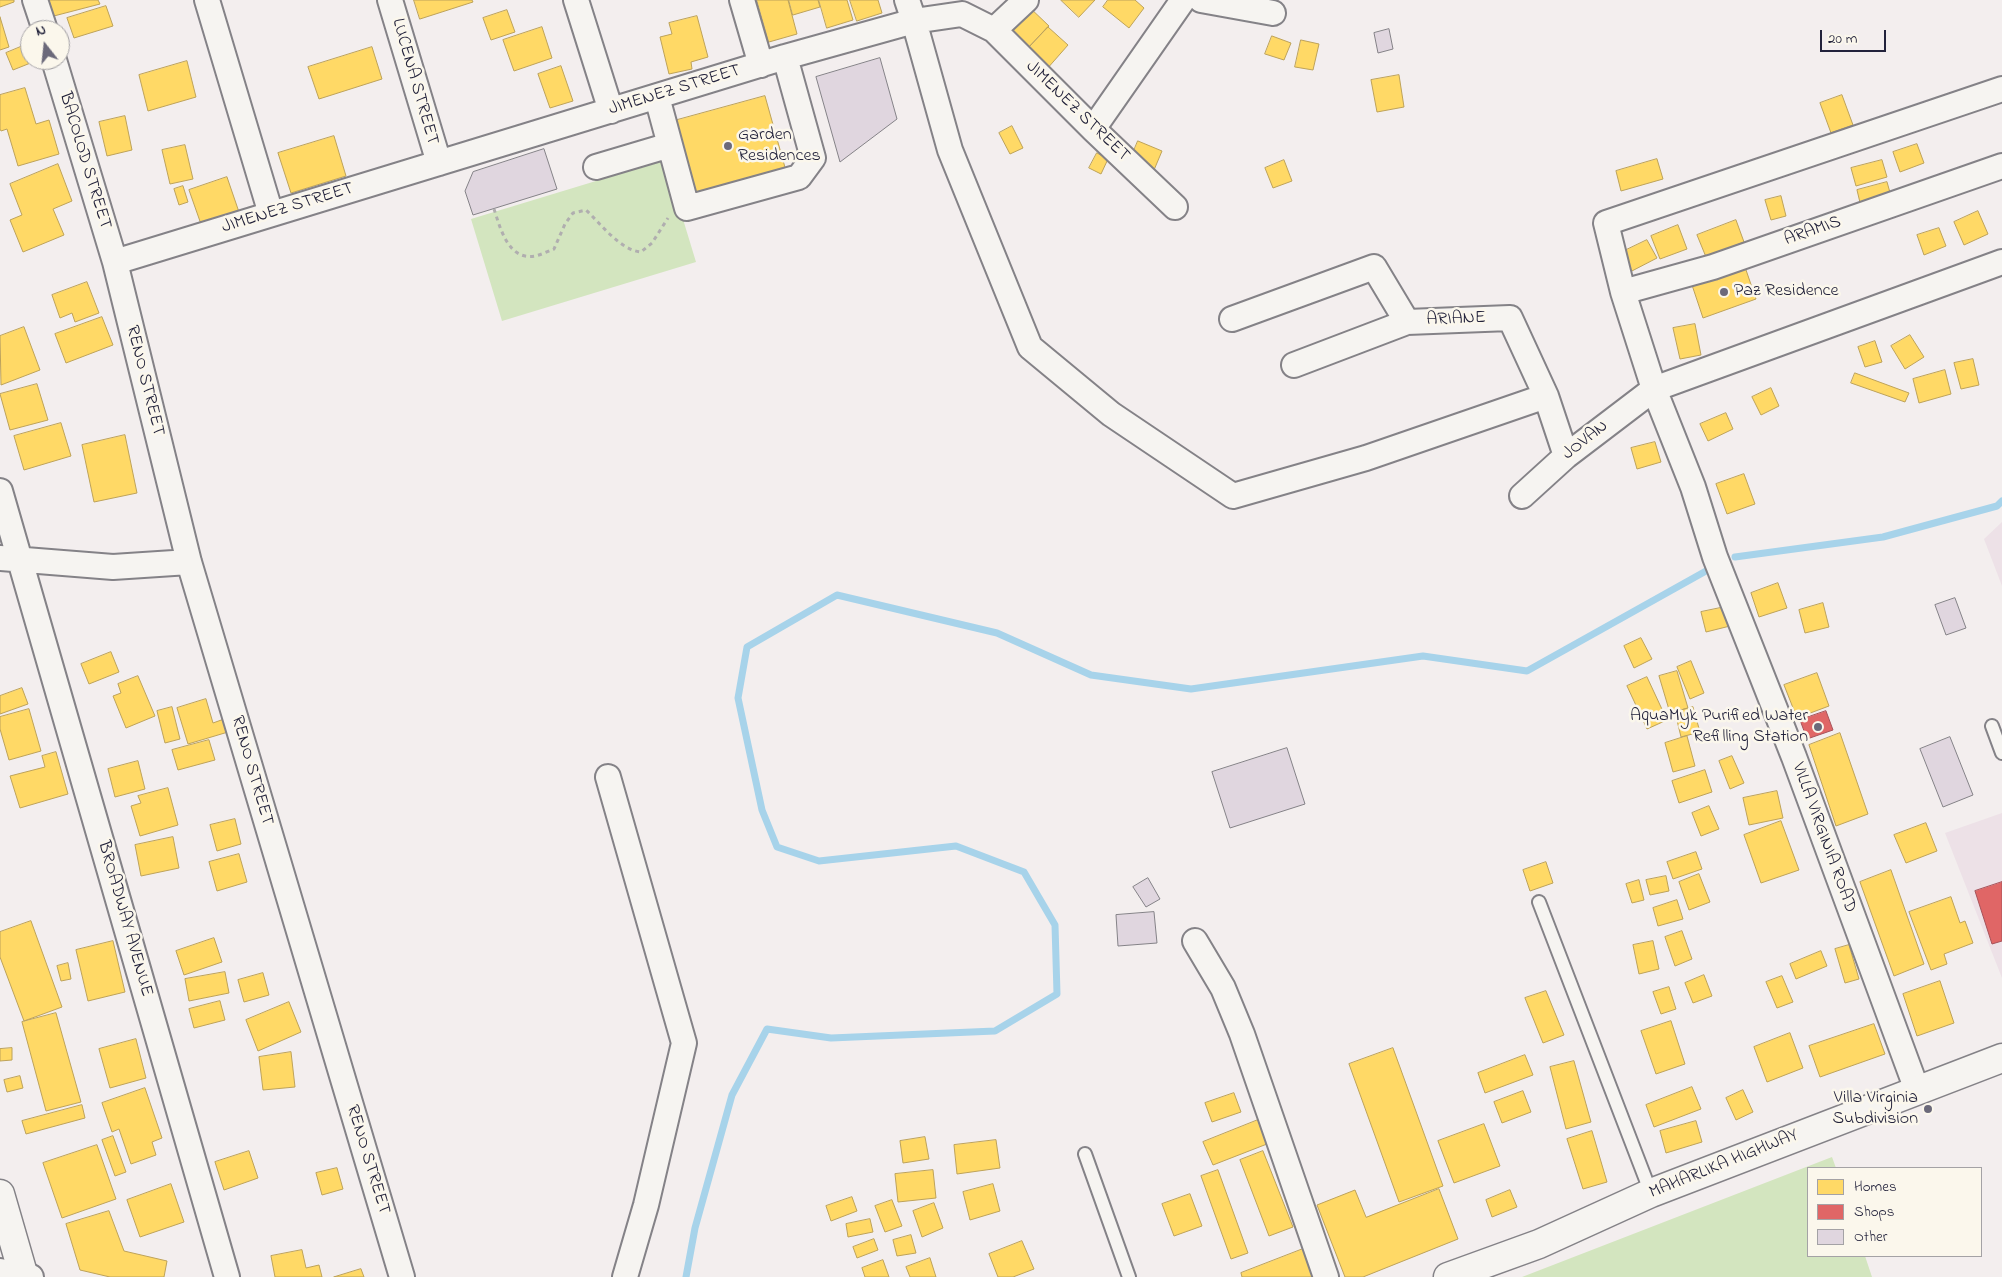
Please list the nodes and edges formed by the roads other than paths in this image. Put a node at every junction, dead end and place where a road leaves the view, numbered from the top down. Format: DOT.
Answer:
graph roads {
  1 [pos="35,0"];
  2 [pos="207,0"];
  3 [pos="390,0"];
  4 [pos="576,0"];
  5 [pos="742,0"];
  6 [pos="1026,0"];
  7 [pos="1184,0"];
  8 [pos="1201,0"];
  9 [pos="911,11"];
  10 [pos="1273,12"];
  11 [pos="41,20"];
  12 [pos="994,30"];
  13 [pos="786,58"];
  14 [pos="761,65"];
  15 [pos="57,70"];
  16 [pos="2002,89"];
  17 [pos="657,97"];
  18 [pos="611,111"];
  19 [pos="1093,129"];
  20 [pos="670,145"];
  21 [pos="438,163"];
  22 [pos="2002,166"];
  23 [pos="596,167"];
  24 [pos="1175,206"];
  25 [pos="270,214"];
  26 [pos="115,262"];
  27 [pos="2002,262"];
  28 [pos="1623,292"];
  29 [pos="1232,319"];
  30 [pos="1408,322"];
  31 [pos="1294,365"];
  32 [pos="1654,389"];
  33 [pos="1546,396"];
  34 [pos="1566,456"];
  35 [pos="0,491"];
  36 [pos="1522,496"];
  37 [pos="10,559"];
  38 [pos="189,562"];
  39 [pos="1992,726"];
  40 [pos="2002,752"];
  41 [pos="608,777"];
  42 [pos="1539,902"];
  43 [pos="1195,941"];
  44 [pos="2002,1058"];
  45 [pos="1916,1090"];
  46 [pos="1085,1154"];
  47 [pos="1651,1193"];
  48 [pos="0,1194"];
  49 [pos="20,1275"];
  50 [pos="227,1277"];
  51 [pos="402,1277"];
  52 [pos="626,1277"];
  53 [pos="1129,1277"];
  54 [pos="1326,1277"];
  55 [pos="1448,1277"];
  1 -- 11 [label="street"];
  2 -- 25 [label="street"];
  3 -- 21 [label="street, LUCENA STREET"];
  4 -- 18 [label="street"];
  5 -- 14 [label="street"];
  6 -- 12 [label="street"];
  7 -- 19 [label="street"];
  8 -- 10 [label="street"];
  9 -- 12 [label="street, JIMENEZ STREET"];
  9 -- 13 [label="street, JIMENEZ STREET"];
  9 -- 33 [label="street"];
  12 -- 19 [label="street, JIMENEZ STREET"];
  13 -- 14 [label="street, JIMENEZ STREET"];
  13 -- 20 [label="street"];
  14 -- 17 [label="street, JIMENEZ STREET"];
  15 -- 26 [label="street, BACOLOD STREET"];
  16 -- 28 [label="street, VILLA VIRGINIA ROAD"];
  17 -- 18 [label="street, JIMENEZ STREET"];
  17 -- 20 [label="street"];
  18 -- 21 [label="street, JIMENEZ STREET"];
  19 -- 24 [label="street, JIMENEZ STREET"];
  20 -- 23 [label="street"];
  21 -- 25 [label="street, JIMENEZ STREET"];
  22 -- 28 [label="street, ARAMIS"];
  25 -- 26 [label="street, JIMENEZ STREET"];
  26 -- 38 [label="street, RENO STREET"];
  27 -- 32 [label="street, JOVAN"];
  28 -- 32 [label="street, VILLA VIRGINIA ROAD"];
  29 -- 30 [label="street, ARIANE"];
  30 -- 31 [label="street"];
  30 -- 33 [label="street, ARIANE"];
  32 -- 34 [label="street, JOVAN"];
  32 -- 45 [label="street, VILLA VIRGINIA ROAD"];
  33 -- 34 [label="street, ARIANE"];
  34 -- 36 [label="street, JOVAN"];
  35 -- 37 [label="street, BROADWAY AVENUE"];
  37 -- 38 [label="street"];
  37 -- 50 [label="street, BROADWAY AVENUE"];
  38 -- 51 [label="street, RENO STREET"];
  39 -- 40 [label="lane"];
  41 -- 52 [label="street"];
  42 -- 47 [label="lane"];
  43 -- 54 [label="street"];
  44 -- 45 [label="main road, MAHARLIKA HIGHWAY"];
  45 -- 47 [label="main road, MAHARLIKA HIGHWAY"];
  46 -- 53 [label="lane"];
  47 -- 55 [label="main road, MAHARLIKA HIGHWAY"];
  48 -- 49 [label="main road"];
}
